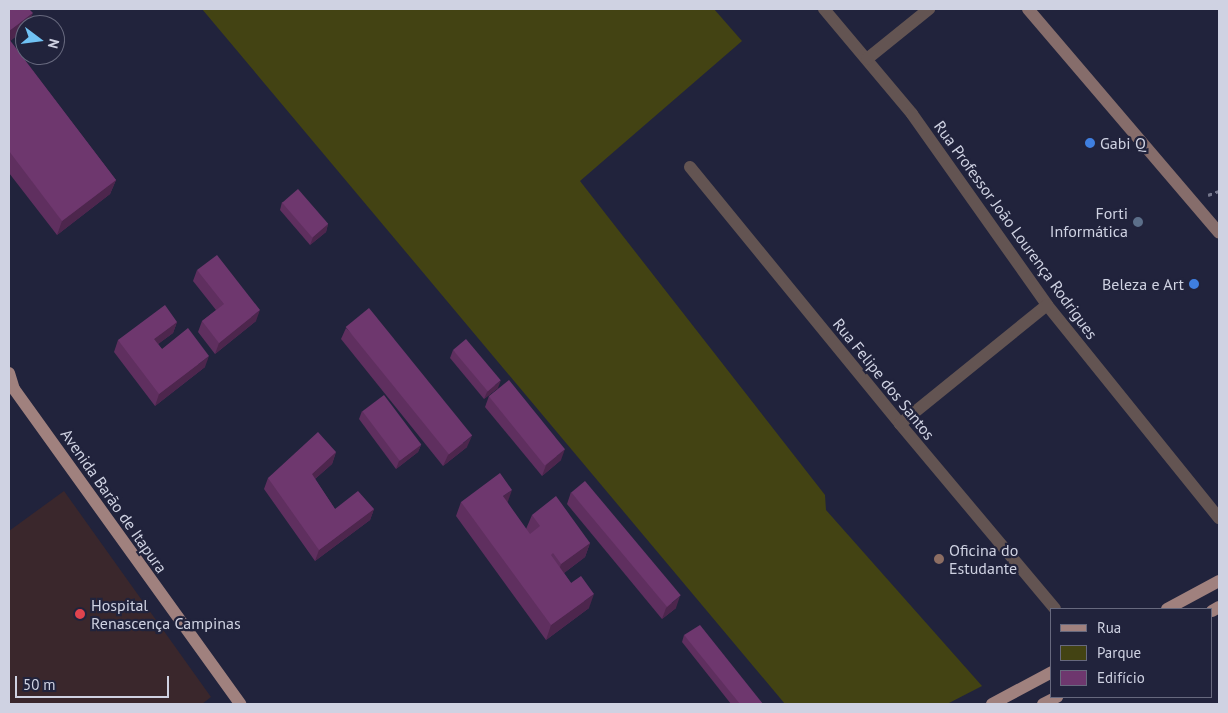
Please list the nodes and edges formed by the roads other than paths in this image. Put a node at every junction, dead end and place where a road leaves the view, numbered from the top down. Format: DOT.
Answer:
graph roads {
  1 [pos="824,9"];
  2 [pos="929,9"];
  3 [pos="1028,9"];
  4 [pos="867,59"];
  5 [pos="690,167"];
  6 [pos="1219,233"];
  7 [pos="1047,305"];
  8 [pos="9,373"];
  9 [pos="12,387"];
  10 [pos="900,424"];
  11 [pos="1219,518"];
  12 [pos="1219,581"];
  13 [pos="1054,608"];
  14 [pos="1169,608"];
  15 [pos="1050,673"];
  16 [pos="1054,698"];
  17 [pos="237,703"];
  18 [pos="992,704"];
  19 [pos="1043,704"];
  1 -- 4 [label="street, Rua Professor João Lourença Rodrigues"];
  2 -- 4 [label="street"];
  3 -- 6 [label="street"];
  4 -- 7 [label="street, Rua Professor João Lourença Rodrigues"];
  5 -- 10 [label="street, Rua Felipe dos Santos"];
  7 -- 10 [label="street"];
  7 -- 11 [label="street, Rua Professor João Lourença Rodrigues"];
  8 -- 9 [label="main road, Avenida Barão de Itapura"];
  9 -- 17 [label="main road, Avenida Barão de Itapura"];
  10 -- 13 [label="street, Rua Felipe dos Santos"];
  12 -- 14 [label="main road"];
  15 -- 18 [label="main road"];
  16 -- 19 [label="main road"];
}
